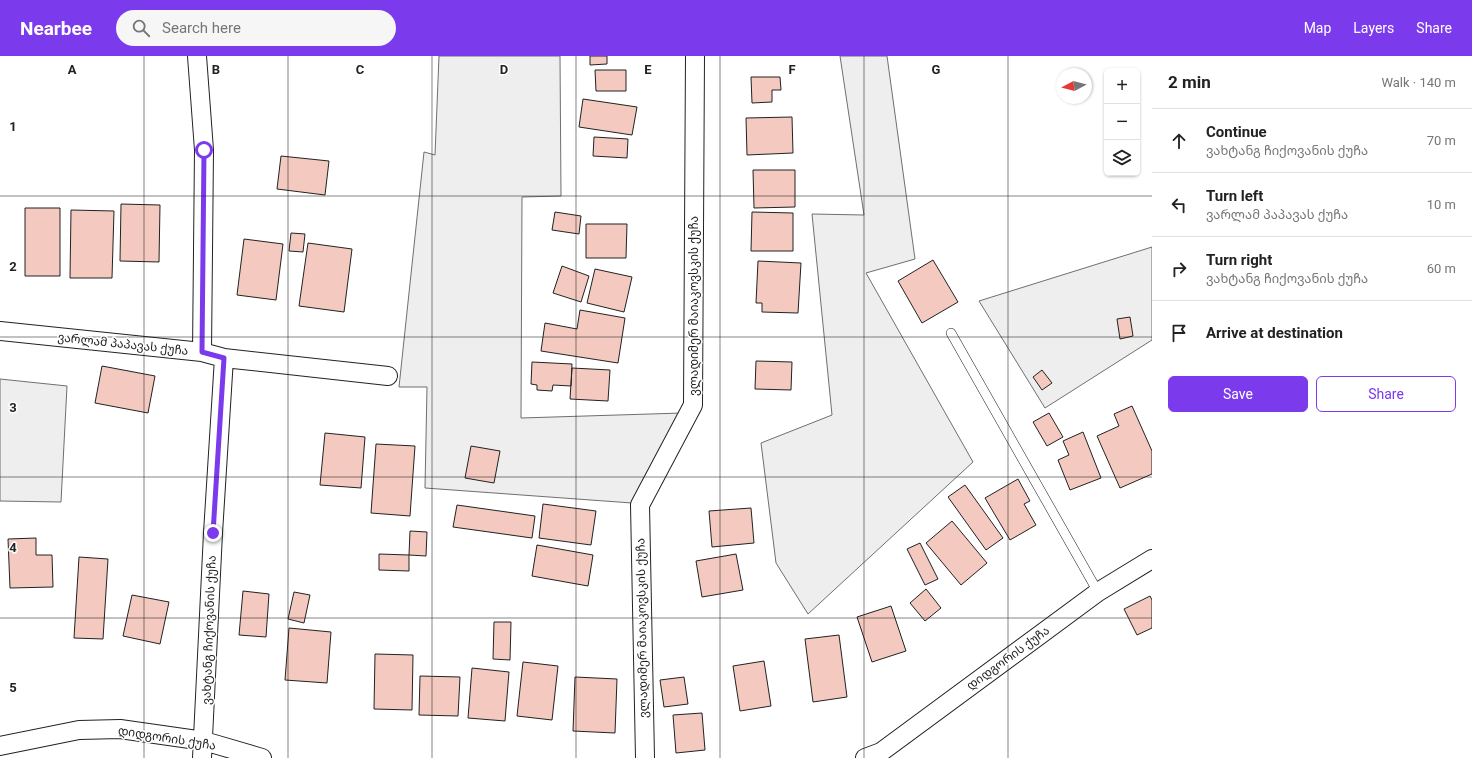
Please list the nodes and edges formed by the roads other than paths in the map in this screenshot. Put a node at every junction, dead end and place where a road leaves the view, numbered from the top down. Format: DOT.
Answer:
graph roads {
  1 [pos="197,56"];
  2 [pos="695,56"];
  3 [pos="0,331"];
  4 [pos="951,332"];
  5 [pos="202,352"];
  6 [pos="224,358"];
  7 [pos="388,376"];
  8 [pos="1152,559"];
  9 [pos="1098,592"];
  10 [pos="0,746"];
  11 [pos="203,750"];
  12 [pos="262,758"];
  13 [pos="645,758"];
  14 [pos="865,758"];
  1 -- 5 [label="street"];
  2 -- 13 [label="street, ვლადიმერ მაიაკოვსკის ქუჩა"];
  3 -- 5 [label="street, ვარლამ პაპავას ქუჩა"];
  4 -- 9 [label="lane"];
  5 -- 6 [label="street, ვარლამ პაპავას ქუჩა"];
  6 -- 7 [label="street, ვარლამ პაპავას ქუჩა"];
  6 -- 11 [label="street, ვახტანგ ჩიქოვანის ქუჩა"];
  8 -- 9 [label="street, დიდგორის ქუჩა"];
  9 -- 14 [label="street, დიდგორის ქუჩა"];
  10 -- 11 [label="street, დიდგორის ქუჩა"];
  11 -- 12 [label="street, დიდგორის ქუჩა"];
}
